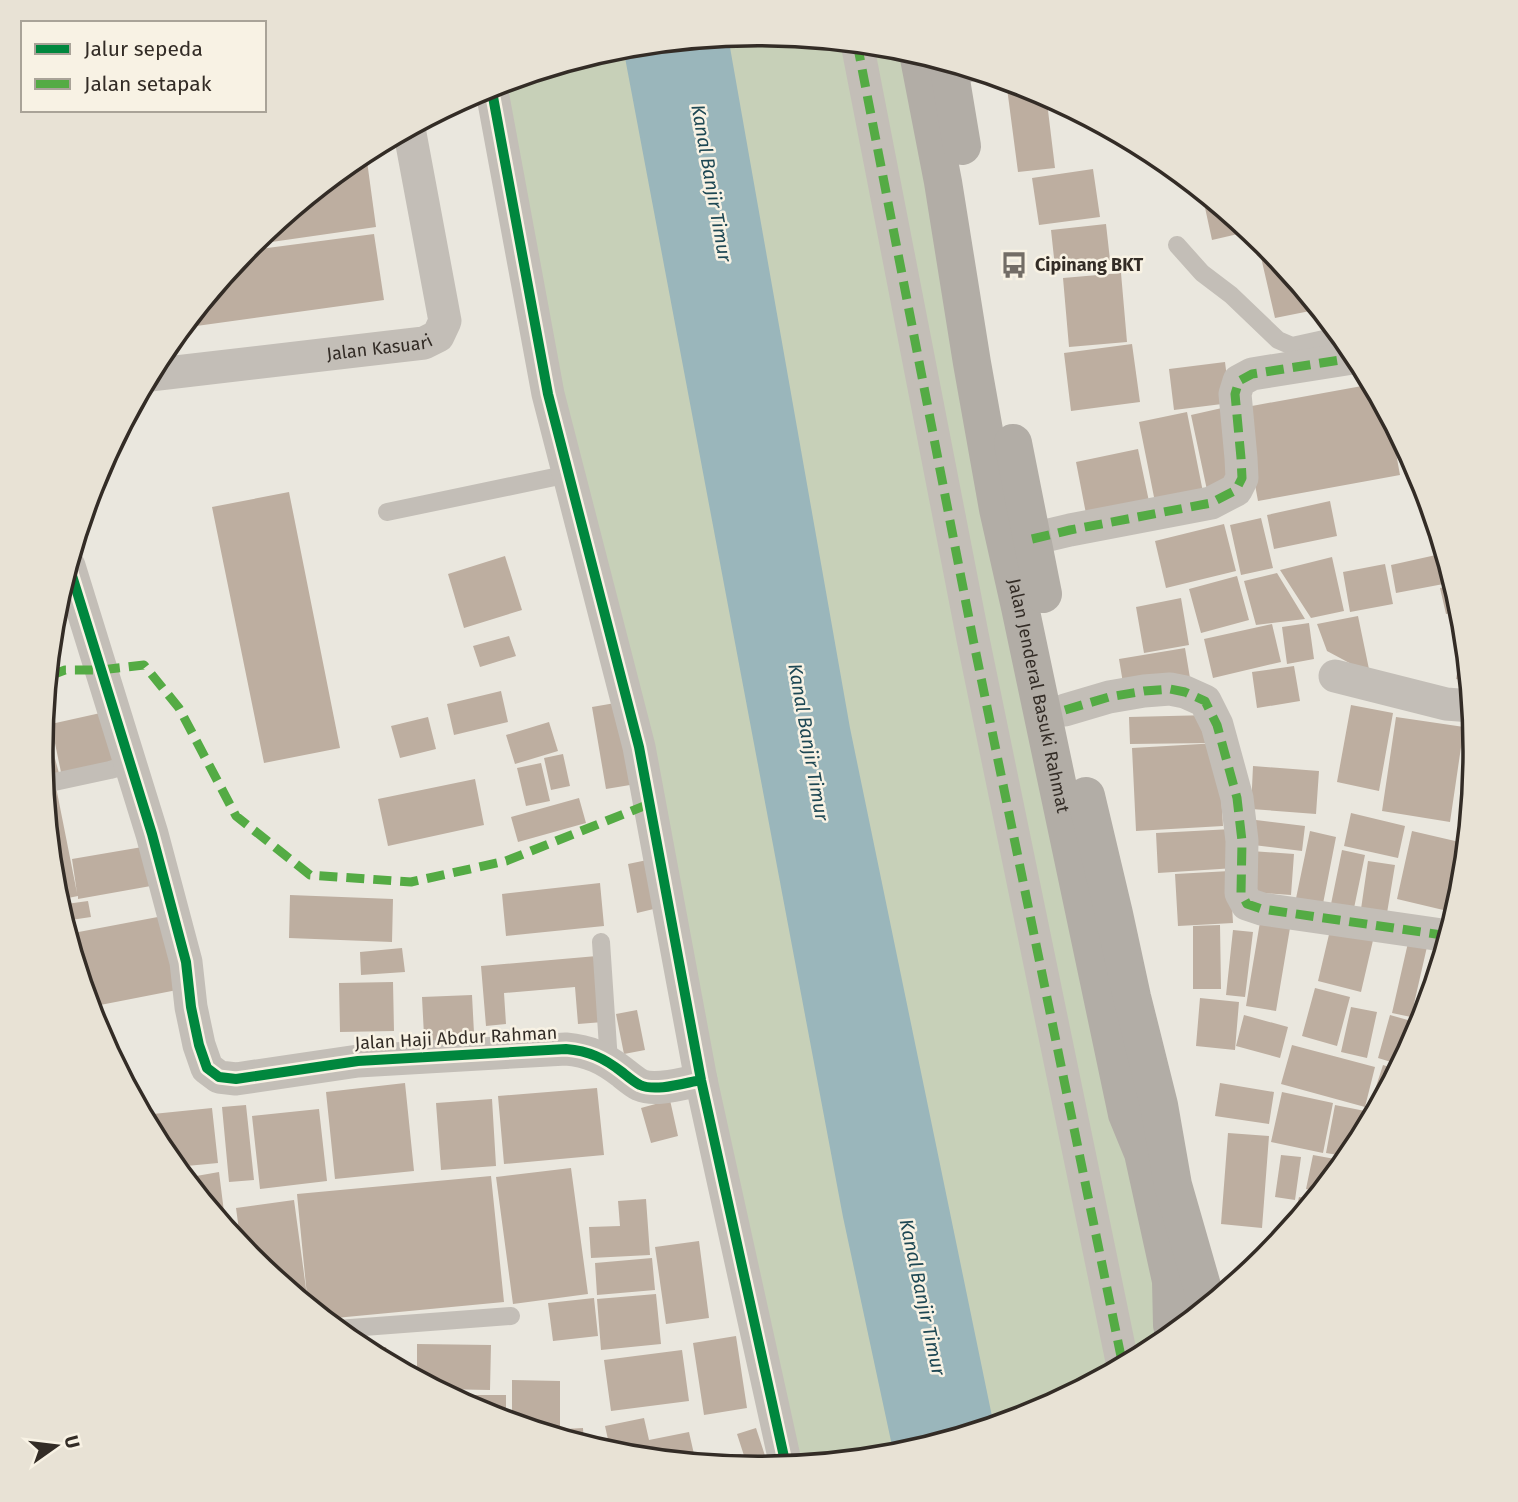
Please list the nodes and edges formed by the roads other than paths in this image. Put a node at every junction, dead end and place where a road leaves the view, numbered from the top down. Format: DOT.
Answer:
graph roads {
  1 [pos="859,53"];
  2 [pos="920,65"];
  3 [pos="960,75"];
  4 [pos="493,97"];
  5 [pos="411,137"];
  6 [pos="1177,245"];
  7 [pos="1330,338"];
  8 [pos="1346,359"];
  9 [pos="163,373"];
  10 [pos="569,474"];
  11 [pos="387,512"];
  12 [pos="1032,539"];
  13 [pos="74,583"];
  14 [pos="1335,676"];
  15 [pos="1463,705"];
  16 [pos="1065,710"];
  17 [pos="131,764"];
  18 [pos="54,782"];
  19 [pos="1440,935"];
  20 [pos="601,942"];
  21 [pos="609,1062"];
  22 [pos="701,1080"];
  23 [pos="1205,1297"];
  24 [pos="511,1316"];
  25 [pos="1172,1323"];
  26 [pos="353,1328"];
  27 [pos="1122,1356"];
  28 [pos="784,1455"];
  1 -- 27 [label="street"];
  2 -- 25 [label="main road, Jalan Jenderal Basuki Rahmat"];
  3 -- 12 [label="main road, Jalan Jenderal Basuki Rahmat"];
  4 -- 10 [label="street"];
  5 -- 9 [label="street, Jalan Kasuari"];
  6 -- 7 [label="lane"];
  8 -- 12 [label="street"];
  10 -- 11 [label="lane"];
  10 -- 22 [label="street"];
  12 -- 16 [label="main road, Jalan Jenderal Basuki Rahmat"];
  13 -- 17 [label="street"];
  14 -- 15 [label="street"];
  16 -- 19 [label="street"];
  16 -- 23 [label="main road, Jalan Jenderal Basuki Rahmat"];
  17 -- 18 [label="lane"];
  17 -- 21 [label="street, Jalan Haji Abdur Rahman"];
  20 -- 21 [label="lane"];
  21 -- 22 [label="street, Jalan Haji Abdur Rahman"];
  22 -- 28 [label="street"];
  24 -- 26 [label="lane"];
}
